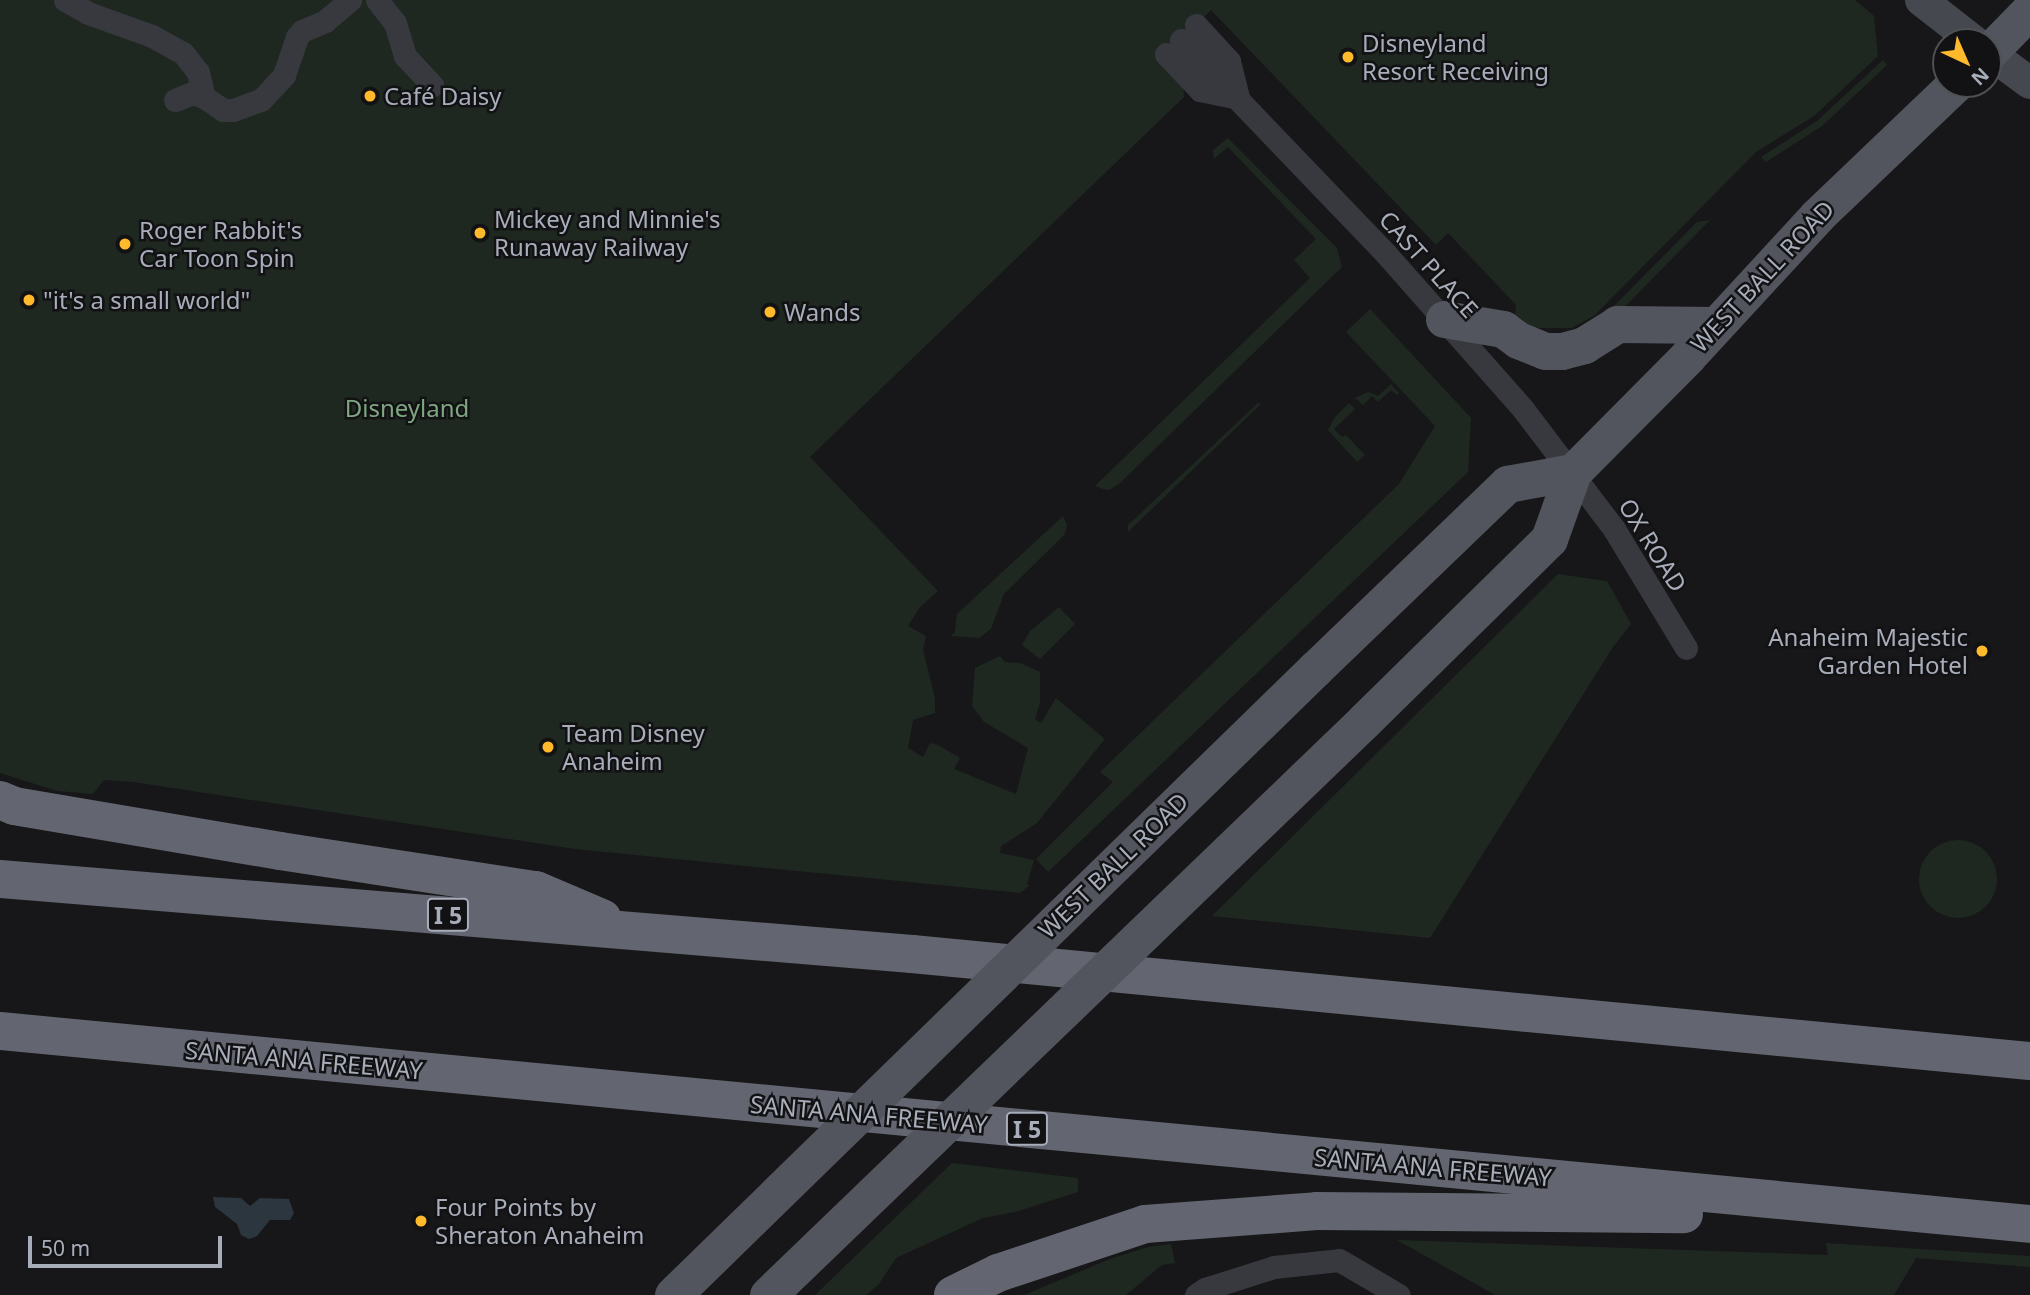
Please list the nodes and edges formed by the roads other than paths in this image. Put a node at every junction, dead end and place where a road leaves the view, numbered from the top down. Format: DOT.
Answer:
graph roads {
  1 [pos="65,0"];
  2 [pos="350,0"];
  3 [pos="377,0"];
  4 [pos="1921,0"];
  5 [pos="2030,10"];
  6 [pos="1957,28"];
  7 [pos="2002,38"];
  8 [pos="2002,62"];
  9 [pos="2030,83"];
  10 [pos="432,85"];
  11 [pos="204,97"];
  12 [pos="1238,98"];
  13 [pos="1940,98"];
  14 [pos="175,100"];
  15 [pos="1444,319"];
  16 [pos="1716,325"];
  17 [pos="1573,472"];
  18 [pos="1686,648"];
  19 [pos="0,800"];
  20 [pos="0,879"];
  21 [pos="633,931"];
  22 [pos="0,1031"];
  23 [pos="2030,1060"];
  24 [pos="1941,1216"];
  25 [pos="2030,1224"];
  26 [pos="673,1295"];
  27 [pos="768,1295"];
  28 [pos="953,1295"];
  29 [pos="1196,1295"];
  30 [pos="1399,1295"];
  1 -- 11 [label="street"];
  2 -- 11 [label="street"];
  3 -- 10 [label="street"];
  4 -- 6 [label="main road"];
  5 -- 7 [label="main road"];
  8 -- 9 [label="main road"];
  11 -- 14 [label="street"];
  12 -- 12 [label="street, CAST PLACE"];
  12 -- 15 [label="street, CAST PLACE"];
  13 -- 16 [label="main road, WEST BALL ROAD"];
  15 -- 16 [label="main road"];
  15 -- 17 [label="street, CAST PLACE"];
  16 -- 17 [label="main road, WEST BALL ROAD"];
  17 -- 18 [label="street, OX ROAD"];
  17 -- 26 [label="main road, WEST BALL ROAD, bridge"];
  17 -- 27 [label="main road, WEST BALL ROAD, bridge"];
  19 -- 21 [label="highway"];
  20 -- 21 [label="highway, I 5"];
  21 -- 23 [label="highway, I 5"];
  22 -- 24 [label="highway, SANTA ANA FREEWAY / I 5"];
  24 -- 25 [label="highway, SANTA ANA FREEWAY / I 5"];
  24 -- 28 [label="highway"];
  29 -- 30 [label="street"];
}
